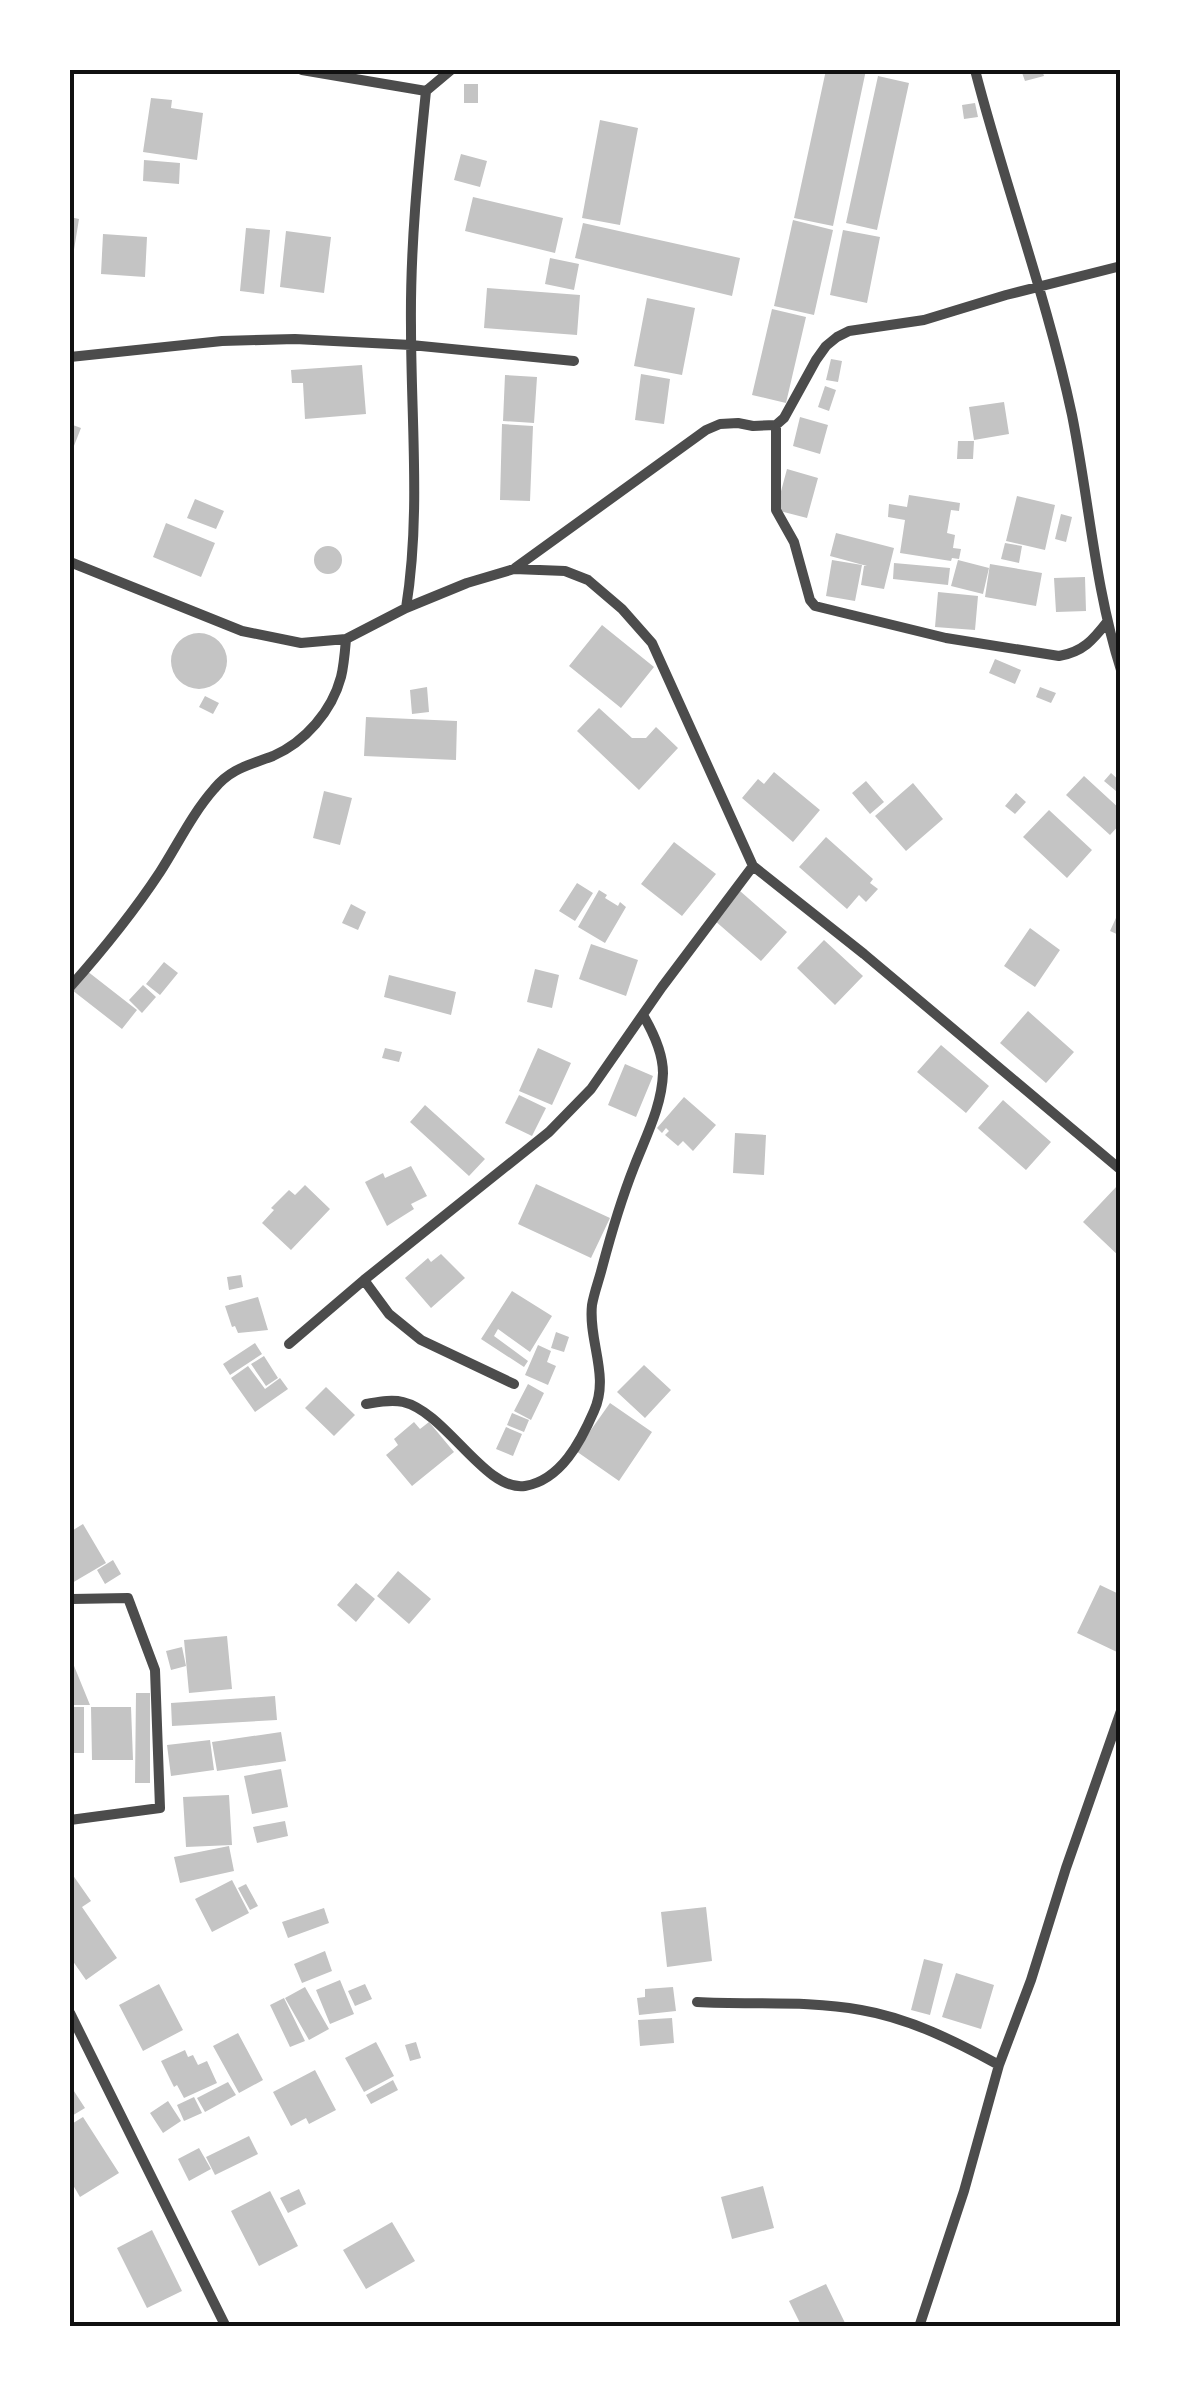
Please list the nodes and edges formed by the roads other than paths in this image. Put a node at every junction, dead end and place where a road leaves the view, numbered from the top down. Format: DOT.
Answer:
graph roads {
  1 [pos="302,70"];
  2 [pos="451,70"];
  3 [pos="975,70"];
  4 [pos="426,91"];
  5 [pos="1121,266"];
  6 [pos="1038,287"];
  7 [pos="411,345"];
  8 [pos="70,357"];
  9 [pos="574,362"];
  10 [pos="776,425"];
  11 [pos="70,562"];
  12 [pos="514,569"];
  13 [pos="406,608"];
  14 [pos="1107,622"];
  15 [pos="346,639"];
  16 [pos="1121,670"];
  17 [pos="753,866"];
  18 [pos="70,987"];
  19 [pos="643,1015"];
  20 [pos="1121,1169"];
  21 [pos="364,1280"];
  22 [pos="289,1344"];
  23 [pos="514,1384"];
  24 [pos="366,1404"];
  25 [pos="70,1597"];
  26 [pos="1121,1710"];
  27 [pos="70,1820"];
  28 [pos="697,2002"];
  29 [pos="70,2012"];
  30 [pos="999,2065"];
  31 [pos="226,2327"];
  32 [pos="919,2327"];
  1 -- 4 [label="street"];
  2 -- 4 [label="street"];
  3 -- 6 [label="street"];
  4 -- 7 [label="street"];
  5 -- 6 [label="street"];
  6 -- 10 [label="street"];
  6 -- 14 [label="street"];
  7 -- 8 [label="street"];
  7 -- 9 [label="street"];
  7 -- 13 [label="street"];
  10 -- 12 [label="street"];
  10 -- 14 [label="street"];
  11 -- 15 [label="street"];
  12 -- 13 [label="street"];
  12 -- 17 [label="street"];
  13 -- 15 [label="street"];
  14 -- 16 [label="street"];
  15 -- 18 [label="street"];
  17 -- 19 [label="street"];
  17 -- 20 [label="street"];
  19 -- 21 [label="street"];
  19 -- 24 [label="street"];
  21 -- 22 [label="street"];
  21 -- 23 [label="street"];
  25 -- 27 [label="street"];
  26 -- 30 [label="street"];
  28 -- 30 [label="street"];
  29 -- 31 [label="street"];
  30 -- 32 [label="street"];
}
